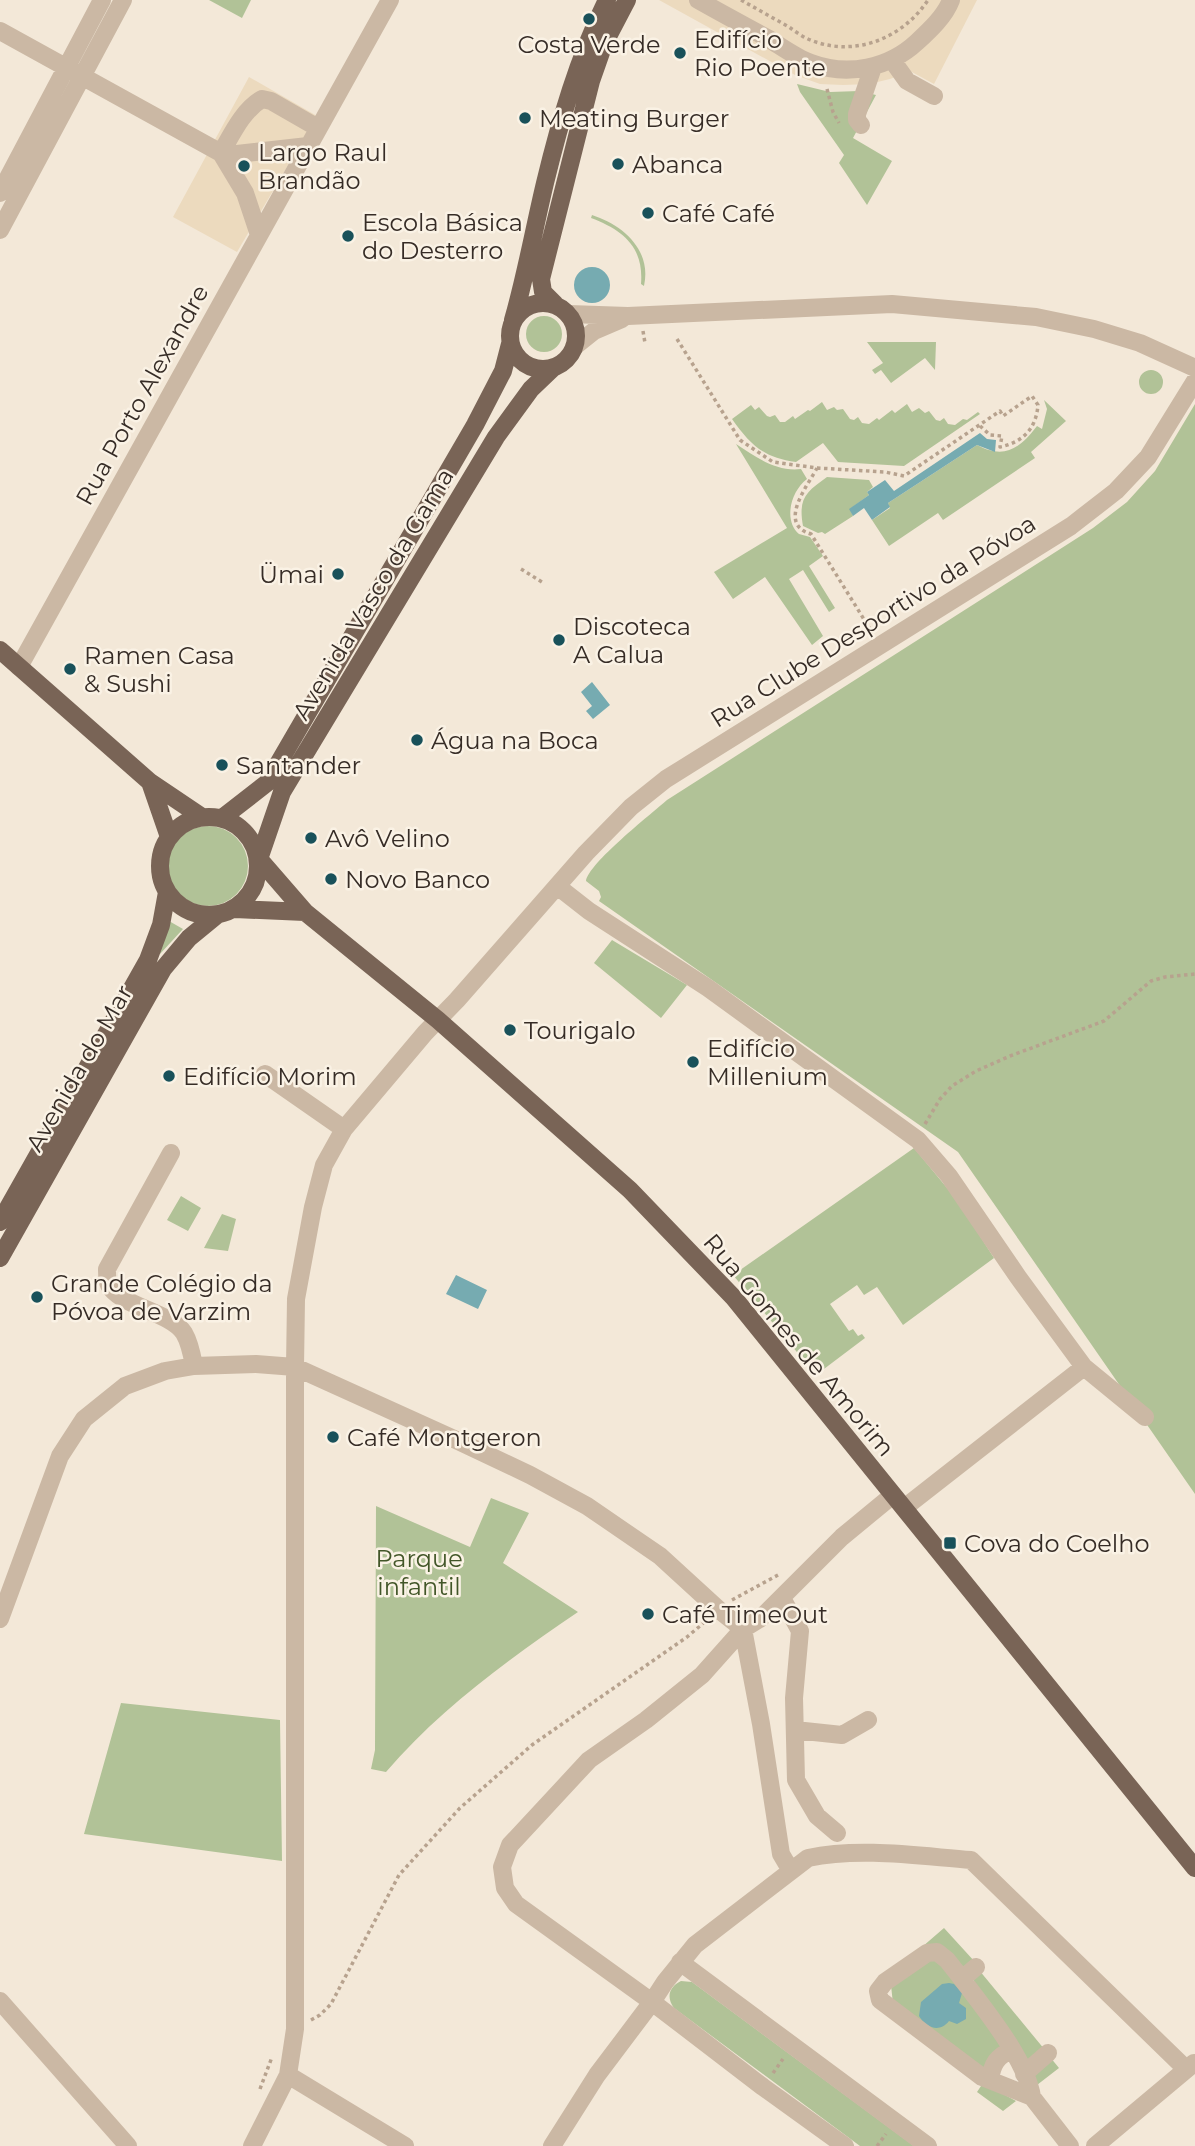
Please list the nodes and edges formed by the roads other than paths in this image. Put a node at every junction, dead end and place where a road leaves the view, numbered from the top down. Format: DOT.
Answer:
graph roads {
  1 [pos="102,0"];
  2 [pos="123,0"];
  3 [pos="390,0"];
  4 [pos="607,0"];
  5 [pos="627,0"];
  6 [pos="698,0"];
  7 [pos="951,0"];
  8 [pos="0,31"];
  9 [pos="892,60"];
  10 [pos="873,67"];
  11 [pos="74,72"];
  12 [pos="934,96"];
  13 [pos="861,125"];
  14 [pos="318,128"];
  15 [pos="308,146"];
  16 [pos="221,153"];
  17 [pos="0,192"];
  18 [pos="0,230"];
  19 [pos="259,235"];
  20 [pos="562,309"];
  21 [pos="628,316"];
  22 [pos="513,320"];
  23 [pos="510,344"];
  24 [pos="574,347"];
  25 [pos="553,368"];
  26 [pos="1195,368"];
  27 [pos="1195,381"];
  28 [pos="0,650"];
  29 [pos="19,667"];
  30 [pos="150,782"];
  31 [pos="202,817"];
  32 [pos="222,818"];
  33 [pos="169,836"];
  34 [pos="259,859"];
  35 [pos="557,886"];
  36 [pos="167,892"];
  37 [pos="235,909"];
  38 [pos="305,912"];
  39 [pos="217,915"];
  40 [pos="438,1020"];
  41 [pos="265,1074"];
  42 [pos="344,1129"];
  43 [pos="171,1153"];
  44 [pos="0,1222"];
  45 [pos="0,1258"];
  46 [pos="194,1366"];
  47 [pos="295,1367"];
  48 [pos="1084,1367"];
  49 [pos="1145,1417"];
  50 [pos="898,1502"];
  51 [pos="782,1598"];
  52 [pos="0,1619"];
  53 [pos="743,1629"];
  54 [pos="868,1720"];
  55 [pos="795,1730"];
  56 [pos="837,1833"];
  57 [pos="1195,1868"];
  58 [pos="791,1871"];
  59 [pos="680,1962"];
  60 [pos="976,1967"];
  61 [pos="962,1979"];
  62 [pos="0,2001"];
  63 [pos="652,2002"];
  64 [pos="1012,2050"];
  65 [pos="1048,2053"];
  66 [pos="1191,2066"];
  67 [pos="1024,2074"];
  68 [pos="288,2075"];
  69 [pos="982,2082"];
  70 [pos="1032,2097"];
  71 [pos="128,2146"];
  72 [pos="252,2146"];
  73 [pos="405,2146"];
  74 [pos="552,2146"];
  75 [pos="845,2146"];
  76 [pos="928,2146"];
  77 [pos="1070,2146"];
  78 [pos="1095,2146"];
  1 -- 11 [label="street"];
  2 -- 11 [label="street"];
  3 -- 14 [label="street, Rua Porto Alexandre"];
  4 -- 22 [label="main road"];
  5 -- 20 [label="main road"];
  6 -- 10 [label="street"];
  7 -- 9 [label="street"];
  8 -- 11 [label="street"];
  9 -- 10 [label="street"];
  9 -- 12 [label="street"];
  10 -- 13 [label="street"];
  11 -- 16 [label="street"];
  11 -- 17 [label="street"];
  11 -- 18 [label="street"];
  14 -- 15 [label="street, Rua Porto Alexandre"];
  14 -- 16 [label="street"];
  15 -- 16 [label="street"];
  15 -- 19 [label="street, Rua Porto Alexandre"];
  16 -- 19 [label="street"];
  19 -- 29 [label="street, Rua Porto Alexandre"];
  20 -- 21 [label="street"];
  20 -- 22 [label="main road"];
  20 -- 24 [label="main road"];
  21 -- 24 [label="street"];
  21 -- 26 [label="street"];
  22 -- 23 [label="main road"];
  23 -- 25 [label="main road"];
  23 -- 32 [label="main road, Avenida Vasco da Gama"];
  24 -- 25 [label="main road"];
  25 -- 34 [label="main road, Avenida Vasco da Gama"];
  27 -- 35 [label="street, Rua Clube Desportivo da Póvoa"];
  28 -- 29 [label="main road"];
  29 -- 30 [label="main road"];
  30 -- 31 [label="main road"];
  30 -- 33 [label="main road"];
  31 -- 32 [label="main road"];
  31 -- 33 [label="main road"];
  32 -- 34 [label="main road"];
  33 -- 36 [label="main road"];
  34 -- 37 [label="main road"];
  34 -- 38 [label="main road, Rua Gomes de Amorim"];
  35 -- 40 [label="street, Rua Clube Desportivo da Póvoa"];
  35 -- 48 [label="street"];
  36 -- 39 [label="main road"];
  36 -- 44 [label="main road, Avenida do Mar"];
  37 -- 38 [label="main road"];
  37 -- 39 [label="main road"];
  38 -- 40 [label="main road, Rua Gomes de Amorim"];
  39 -- 45 [label="main road, Avenida do Mar"];
  40 -- 42 [label="street, Rua Clube Desportivo da Póvoa"];
  40 -- 50 [label="main road, Rua Gomes de Amorim"];
  41 -- 42 [label="street"];
  42 -- 47 [label="street, Rua Clube Desportivo da Póvoa"];
  43 -- 46 [label="street"];
  46 -- 47 [label="street"];
  46 -- 52 [label="street"];
  47 -- 53 [label="street"];
  47 -- 68 [label="street, Rua Clube Desportivo da Póvoa"];
  48 -- 49 [label="street"];
  48 -- 50 [label="street"];
  50 -- 51 [label="street"];
  50 -- 57 [label="main road, Rua Gomes de Amorim"];
  51 -- 53 [label="street"];
  51 -- 55 [label="street"];
  53 -- 58 [label="street"];
  53 -- 63 [label="street"];
  54 -- 55 [label="street"];
  55 -- 56 [label="street"];
  58 -- 59 [label="street"];
  58 -- 66 [label="street"];
  59 -- 63 [label="street"];
  59 -- 76 [label="street"];
  60 -- 61 [label="street"];
  61 -- 64 [label="street"];
  61 -- 69 [label="street"];
  62 -- 71 [label="street"];
  63 -- 74 [label="street"];
  63 -- 75 [label="street"];
  64 -- 67 [label="street"];
  64 -- 69 [label="street"];
  65 -- 67 [label="street"];
  66 -- 78 [label="street"];
  67 -- 70 [label="street"];
  68 -- 72 [label="street, Rua Clube Desportivo da Póvoa"];
  68 -- 73 [label="street"];
  69 -- 70 [label="street"];
  70 -- 77 [label="street"];
}
